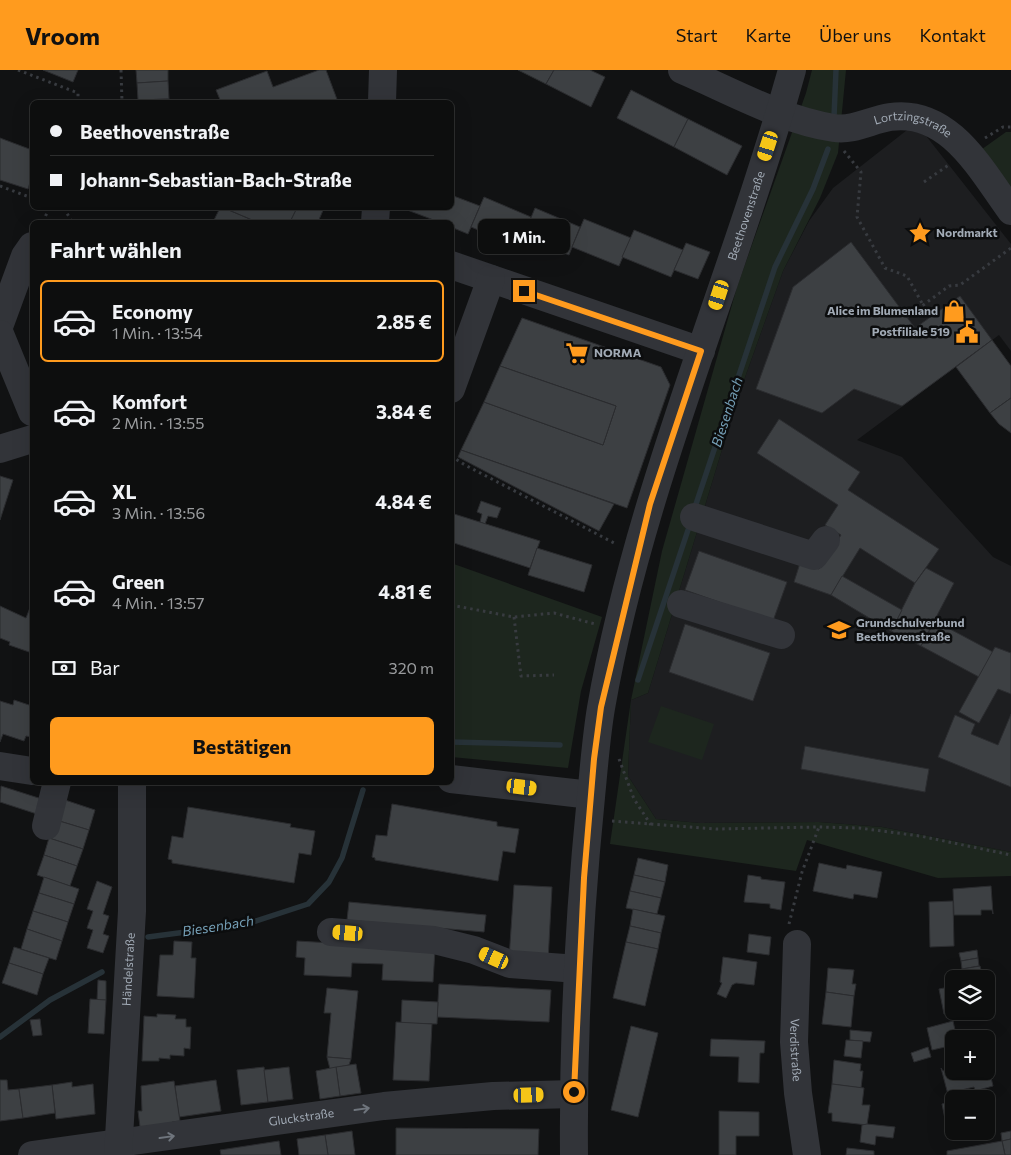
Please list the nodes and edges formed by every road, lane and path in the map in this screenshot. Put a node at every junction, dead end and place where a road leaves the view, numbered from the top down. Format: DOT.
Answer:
graph roads {
  1 [pos="18,70"];
  2 [pos="121,70"];
  3 [pos="384,70"];
  4 [pos="682,70"];
  5 [pos="792,70"];
  6 [pos="78,100"];
  7 [pos="122,100"];
  8 [pos="382,100"];
  9 [pos="780,112"];
  10 [pos="843,149"];
  11 [pos="0,186"];
  12 [pos="30,197"];
  13 [pos="1011,211"];
  14 [pos="1011,248"];
  15 [pos="30,249"];
  16 [pos="454,266"];
  17 [pos="491,279"];
  18 [pos="923,305"];
  19 [pos="908,317"];
  20 [pos="0,324"];
  21 [pos="0,334"];
  22 [pos="701,351"];
  23 [pos="454,381"];
  24 [pos="30,407"];
  25 [pos="30,440"];
  26 [pos="0,449"];
  27 [pos="454,458"];
  28 [pos="694,517"];
  29 [pos="826,540"];
  30 [pos="617,544"];
  31 [pos="680,604"];
  32 [pos="454,606"];
  33 [pos="514,617"];
  34 [pos="598,624"];
  35 [pos="781,635"];
  36 [pos="554,675"];
  37 [pos="618,756"];
  38 [pos="0,766"];
  39 [pos="30,771"];
  40 [pos="454,779"];
  41 [pos="57,785"];
  42 [pos="132,785"];
  43 [pos="592,795"];
  44 [pos="609,820"];
  45 [pos="650,825"];
  46 [pos="46,826"];
  47 [pos="819,826"];
  48 [pos="1011,855"];
  49 [pos="331,932"];
  50 [pos="793,934"];
  51 [pos="578,969"];
  52 [pos="574,1094"];
  53 [pos="118,1149"];
  54 [pos="32,1155"];
  55 [pos="574,1155"];
  56 [pos="808,1155"];
  1 -- 6 [label="path"];
  2 -- 7 [label="path"];
  3 -- 8 [label="street"];
  4 -- 9 [label="street, Lortzingstraße"];
  5 -- 9 [label="street, Beethovenstraße"];
  9 -- 13 [label="street, Lortzingstraße"];
  9 -- 22 [label="street, Beethovenstraße"];
  10 -- 18 [label="path"];
  11 -- 12 [label="path"];
  14 -- 18 [label="path"];
  15 -- 20 [label="street"];
  16 -- 17 [label="street"];
  17 -- 22 [label="street"];
  17 -- 23 [label="street"];
  18 -- 19 [label="path"];
  21 -- 24 [label="street"];
  22 -- 43 [label="street, Beethovenstraße"];
  25 -- 26 [label="street"];
  27 -- 30 [label="path"];
  28 -- 29 [label="street"];
  31 -- 35 [label="street"];
  32 -- 33 [label="path"];
  33 -- 34 [label="path"];
  33 -- 36 [label="path"];
  37 -- 45 [label="path"];
  38 -- 39 [label="street"];
  40 -- 43 [label="street"];
  41 -- 46 [label="street"];
  42 -- 53 [label="street, Händelstraße"];
  43 -- 51 [label="street, Beethovenstraße"];
  44 -- 45 [label="path"];
  45 -- 47 [label="path"];
  47 -- 48 [label="path"];
  47 -- 50 [label="path"];
  49 -- 51 [label="street"];
  50 -- 56 [label="street, Verdistraße"];
  51 -- 52 [label="street, Beethovenstraße"];
  53 -- 52 [label="street, Gluckstraße, one-way"];
  52 -- 55 [label="street, Beethovenstraße"];
  53 -- 54 [label="street, Gluckstraße"];
}
